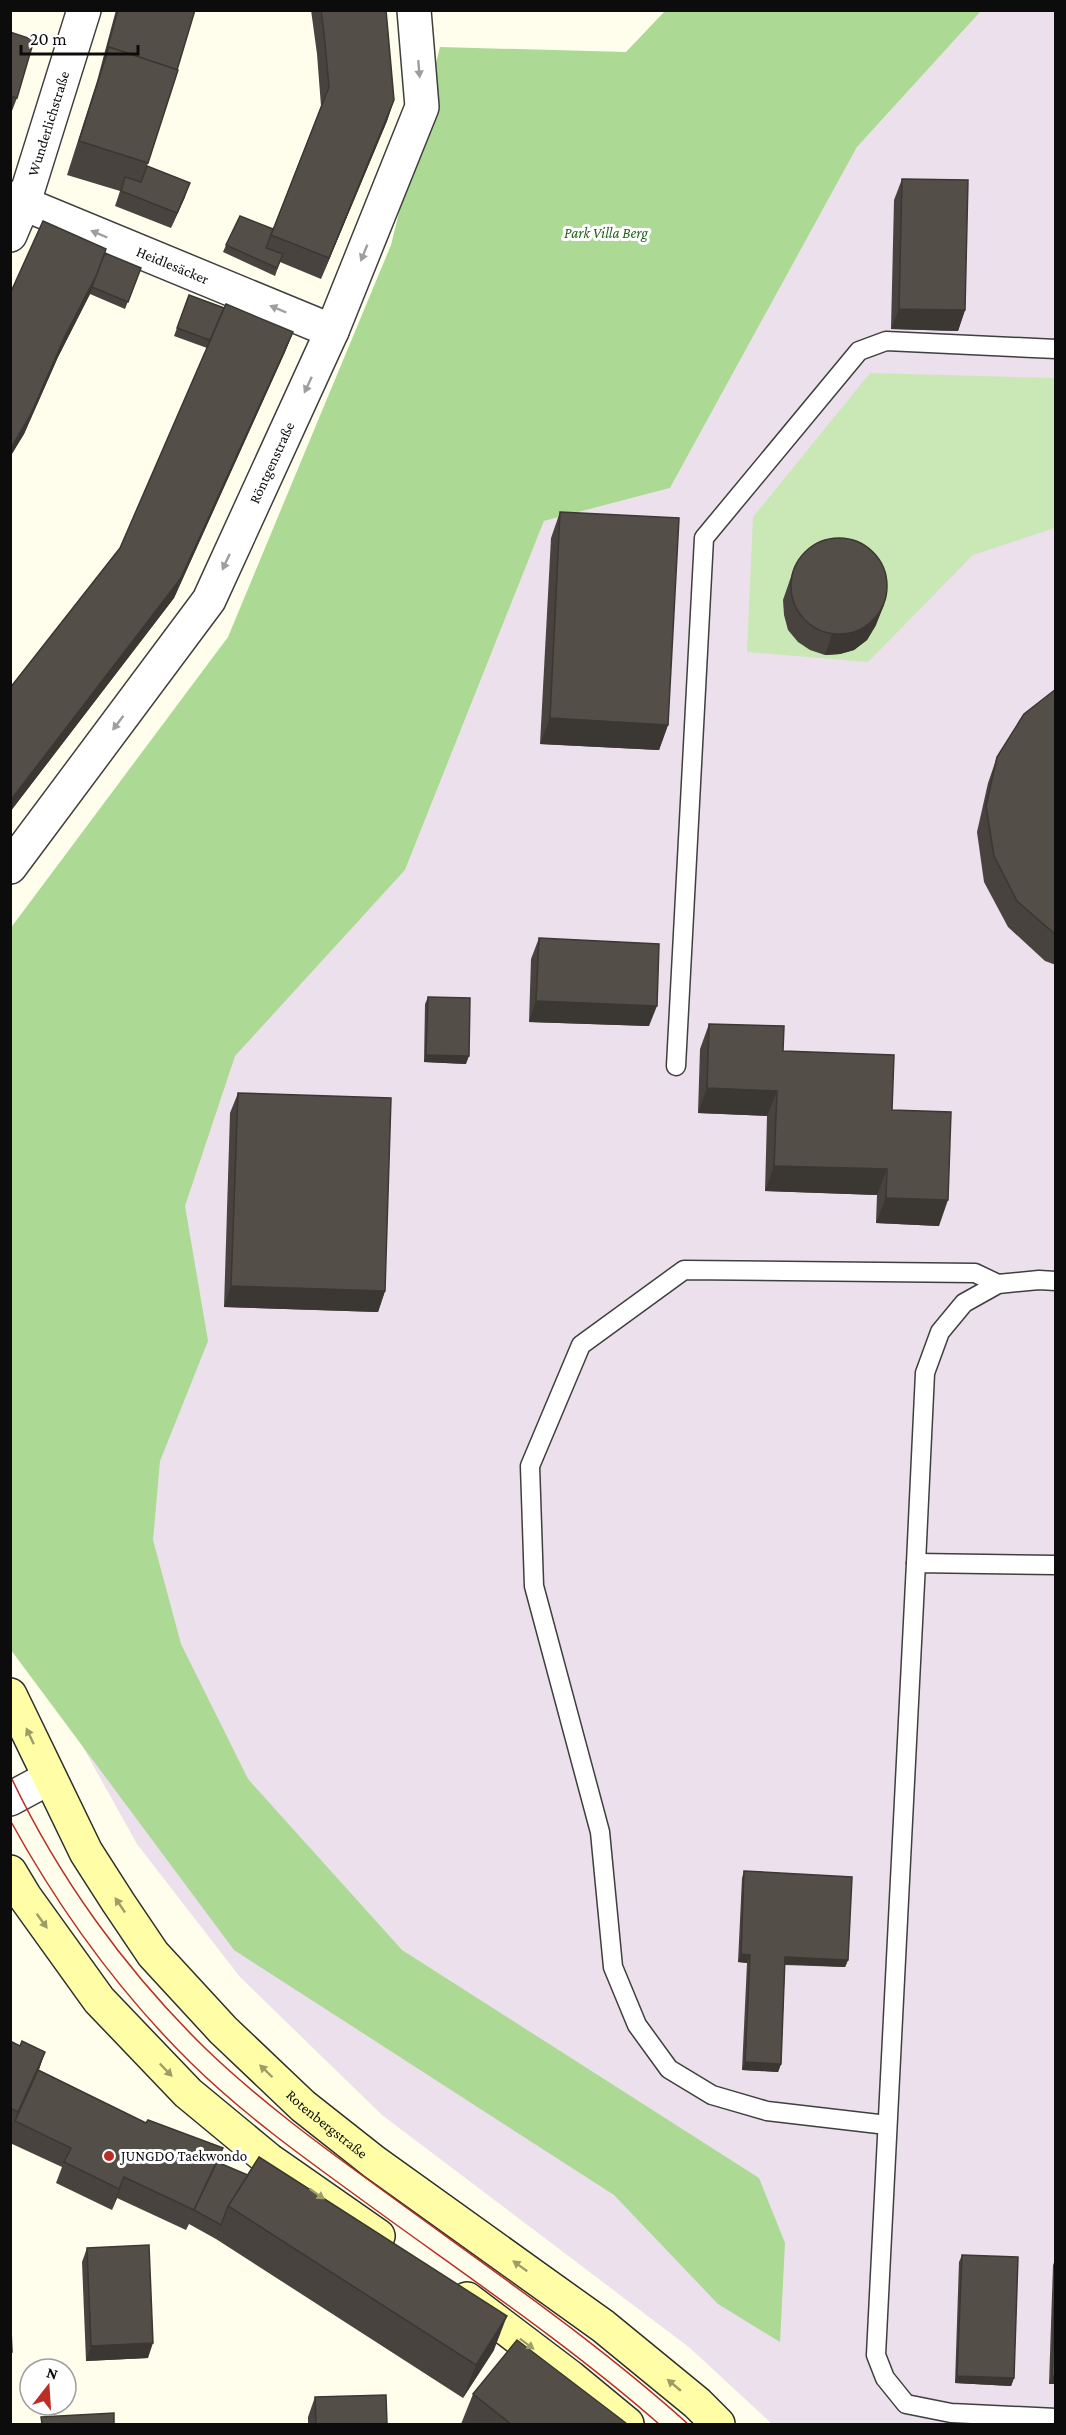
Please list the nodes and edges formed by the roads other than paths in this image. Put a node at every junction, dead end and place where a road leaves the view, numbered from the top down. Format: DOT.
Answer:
graph roads {
  1 [pos="84,10"];
  2 [pos="414,10"];
  3 [pos="17,200"];
  4 [pos="10,235"];
  5 [pos="332,332"];
  6 [pos="1056,349"];
  7 [pos="10,867"];
  8 [pos="675,1066"];
  9 [pos="1056,1281"];
  10 [pos="998,1284"];
  11 [pos="916,1563"];
  12 [pos="1056,1565"];
  13 [pos="10,1695"];
  14 [pos="49,1778"];
  15 [pos="10,1799"];
  16 [pos="10,1872"];
  17 [pos="887,2125"];
  18 [pos="406,2256"];
  19 [pos="446,2283"];
  20 [pos="1056,2418"];
  21 [pos="984,2420"];
  22 [pos="627,2424"];
  23 [pos="718,2424"];
  1 -- 3 [label="street, Wunderlichstraße"];
  2 -- 5 [label="street, Röntgenstraße, one-way"];
  3 -- 4 [label="street, Wunderlichstraße"];
  5 -- 3 [label="street, Heidlesäcker, one-way"];
  5 -- 7 [label="street, Röntgenstraße, one-way"];
  6 -- 8 [label="lane"];
  9 -- 10 [label="lane"];
  10 -- 11 [label="lane"];
  10 -- 17 [label="lane"];
  11 -- 12 [label="lane"];
  11 -- 17 [label="lane"];
  14 -- 13 [label="main road, Rotenbergstraße, one-way"];
  14 -- 15 [label="street"];
  23 -- 14 [label="main road, Rotenbergstraße, one-way"];
  16 -- 18 [label="main road, one-way"];
  17 -- 21 [label="lane"];
  19 -- 22 [label="main road, one-way"];
  20 -- 21 [label="lane"];
}
